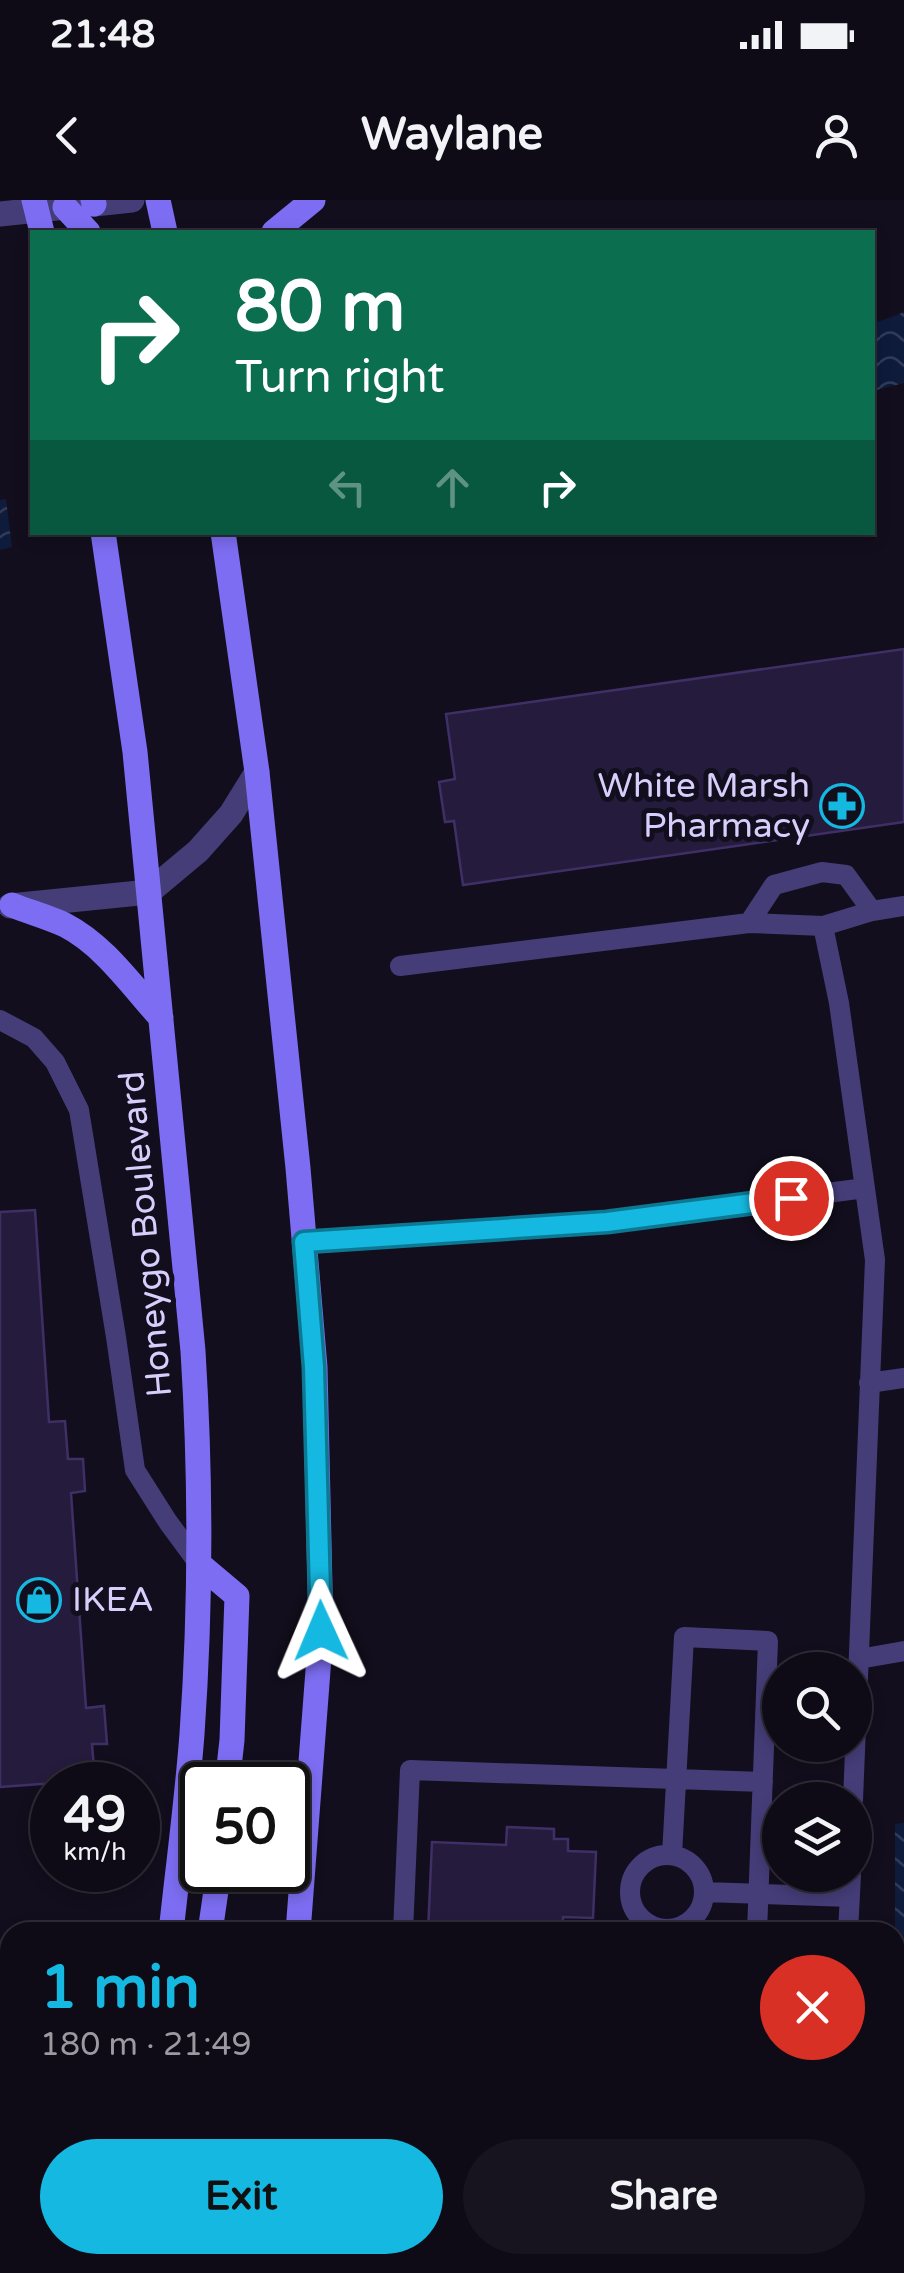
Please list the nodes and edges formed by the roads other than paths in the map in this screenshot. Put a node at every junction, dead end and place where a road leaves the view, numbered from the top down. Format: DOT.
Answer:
graph roads {
  1 [pos="132,200"];
  2 [pos="158,200"];
  3 [pos="313,200"];
  4 [pos="94,202"];
  5 [pos="65,207"];
  6 [pos="0,214"];
  7 [pos="37,214"];
  8 [pos="86,230"];
  9 [pos="165,230"];
  10 [pos="276,230"];
  11 [pos="103,535"];
  12 [pos="212,535"];
  13 [pos="222,535"];
  14 [pos="241,535"];
  15 [pos="231,589"];
  16 [pos="248,696"];
  17 [pos="257,772"];
  18 [pos="149,892"];
  19 [pos="6,906"];
  20 [pos="904,906"];
  21 [pos="872,911"];
  22 [pos="749,923"];
  23 [pos="823,926"];
  24 [pos="400,966"];
  25 [pos="162,1018"];
  26 [pos="0,1020"];
  27 [pos="865,1188"];
  28 [pos="304,1242"];
  29 [pos="904,1378"];
  30 [pos="869,1383"];
  31 [pos="200,1564"];
  32 [pos="859,1652"];
  33 [pos="904,1652"];
  34 [pos="872,1656"];
  35 [pos="230,1762"];
  36 [pos="676,1779"];
  37 [pos="763,1782"];
  38 [pos="762,1804"];
  39 [pos="672,1855"];
  40 [pos="216,1892"];
  41 [pos="704,1892"];
  42 [pos="850,1892"];
  43 [pos="758,1894"];
  44 [pos="850,1897"];
  45 [pos="172,1922"];
  46 [pos="211,1922"];
  47 [pos="299,1922"];
  48 [pos="403,1922"];
  49 [pos="646,1922"];
  50 [pos="685,1922"];
  51 [pos="757,1922"];
  52 [pos="849,1922"];
  1 -- 4 [label="street"];
  2 -- 9 [label="main road"];
  3 -- 10 [label="main road"];
  4 -- 5 [label="street"];
  5 -- 7 [label="street"];
  5 -- 8 [label="main road"];
  6 -- 7 [label="street"];
  11 -- 18 [label="main road, Honeygo Boulevard"];
  12 -- 15 [label="main road"];
  13 -- 15 [label="main road"];
  14 -- 16 [label="main road"];
  15 -- 16 [label="main road"];
  16 -- 17 [label="main road"];
  17 -- 18 [label="street"];
  17 -- 28 [label="main road"];
  18 -- 19 [label="street"];
  18 -- 25 [label="main road, Honeygo Boulevard"];
  19 -- 25 [label="main road"];
  20 -- 21 [label="lane"];
  21 -- 22 [label="lane"];
  21 -- 23 [label="lane"];
  22 -- 23 [label="lane"];
  22 -- 24 [label="lane"];
  23 -- 27 [label="lane"];
  25 -- 31 [label="main road, Honeygo Boulevard"];
  26 -- 31 [label="lane"];
  27 -- 28 [label="lane"];
  27 -- 30 [label="lane"];
  28 -- 47 [label="main road"];
  29 -- 30 [label="lane"];
  30 -- 32 [label="lane"];
  31 -- 35 [label="main road"];
  31 -- 45 [label="main road, Honeygo Boulevard"];
  33 -- 34 [label="lane"];
  36 -- 37 [label="lane"];
  36 -- 37 [label="lane"];
  36 -- 39 [label="lane"];
  36 -- 48 [label="lane"];
  38 -- 43 [label="lane"];
  39 -- 41 [label="lane"];
  39 -- 49 [label="lane"];
  40 -- 46 [label="main road"];
  41 -- 43 [label="lane"];
  41 -- 50 [label="lane"];
  42 -- 44 [label="lane"];
  43 -- 44 [label="lane"];
  43 -- 51 [label="lane"];
  44 -- 52 [label="lane"];
}
